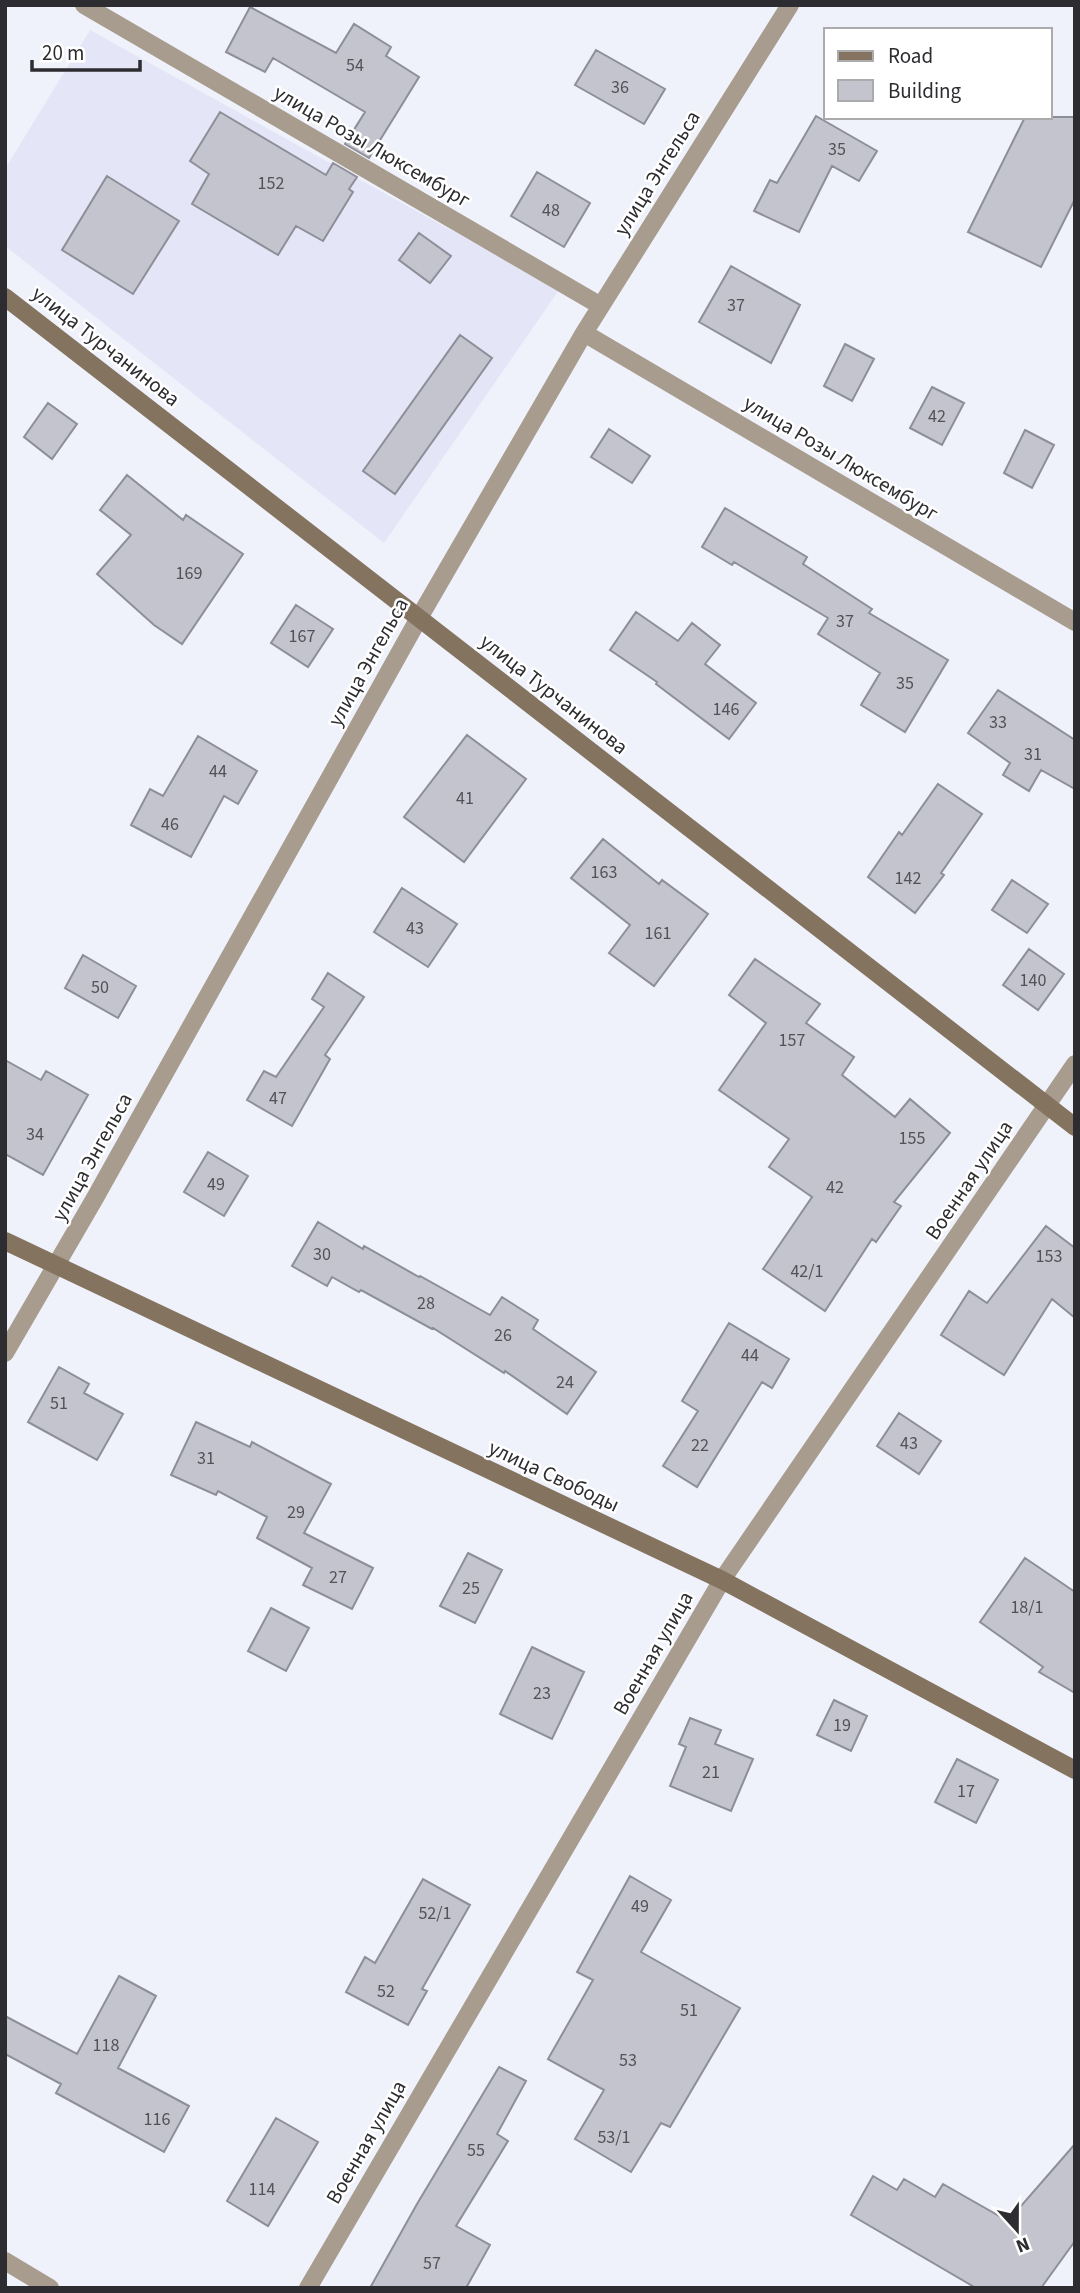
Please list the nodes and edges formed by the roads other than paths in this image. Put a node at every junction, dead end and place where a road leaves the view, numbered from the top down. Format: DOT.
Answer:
graph roads {
  1 [pos="83,5"];
  2 [pos="790,5"];
  3 [pos="5,297"];
  4 [pos="601,306"];
  5 [pos="584,332"];
  6 [pos="419,618"];
  7 [pos="1075,622"];
  8 [pos="1075,1064"];
  9 [pos="1048,1105"];
  10 [pos="1075,1127"];
  11 [pos="5,1241"];
  12 [pos="57,1266"];
  13 [pos="5,1353"];
  14 [pos="722,1580"];
  15 [pos="1075,1770"];
  16 [pos="5,2261"];
  17 [pos="50,2288"];
  18 [pos="307,2288"];
  1 -- 4 [label="street, улица Розы Люксембург"];
  2 -- 4 [label="street, улица Энгельса"];
  3 -- 6 [label="street, улица Турчанинова"];
  4 -- 5 [label="street, улица Энгельса"];
  5 -- 6 [label="street, улица Энгельса"];
  5 -- 7 [label="street, улица Розы Люксембург"];
  6 -- 9 [label="street, улица Турчанинова"];
  6 -- 12 [label="street, улица Энгельса"];
  8 -- 9 [label="street, Военная улица"];
  9 -- 10 [label="street, улица Турчанинова"];
  9 -- 14 [label="street, Военная улица"];
  11 -- 12 [label="street, улица Свободы"];
  12 -- 13 [label="street, улица Энгельса"];
  12 -- 14 [label="street, улица Свободы"];
  14 -- 15 [label="street, улица Свободы"];
  14 -- 18 [label="street, Военная улица"];
  16 -- 17 [label="street"];
}
